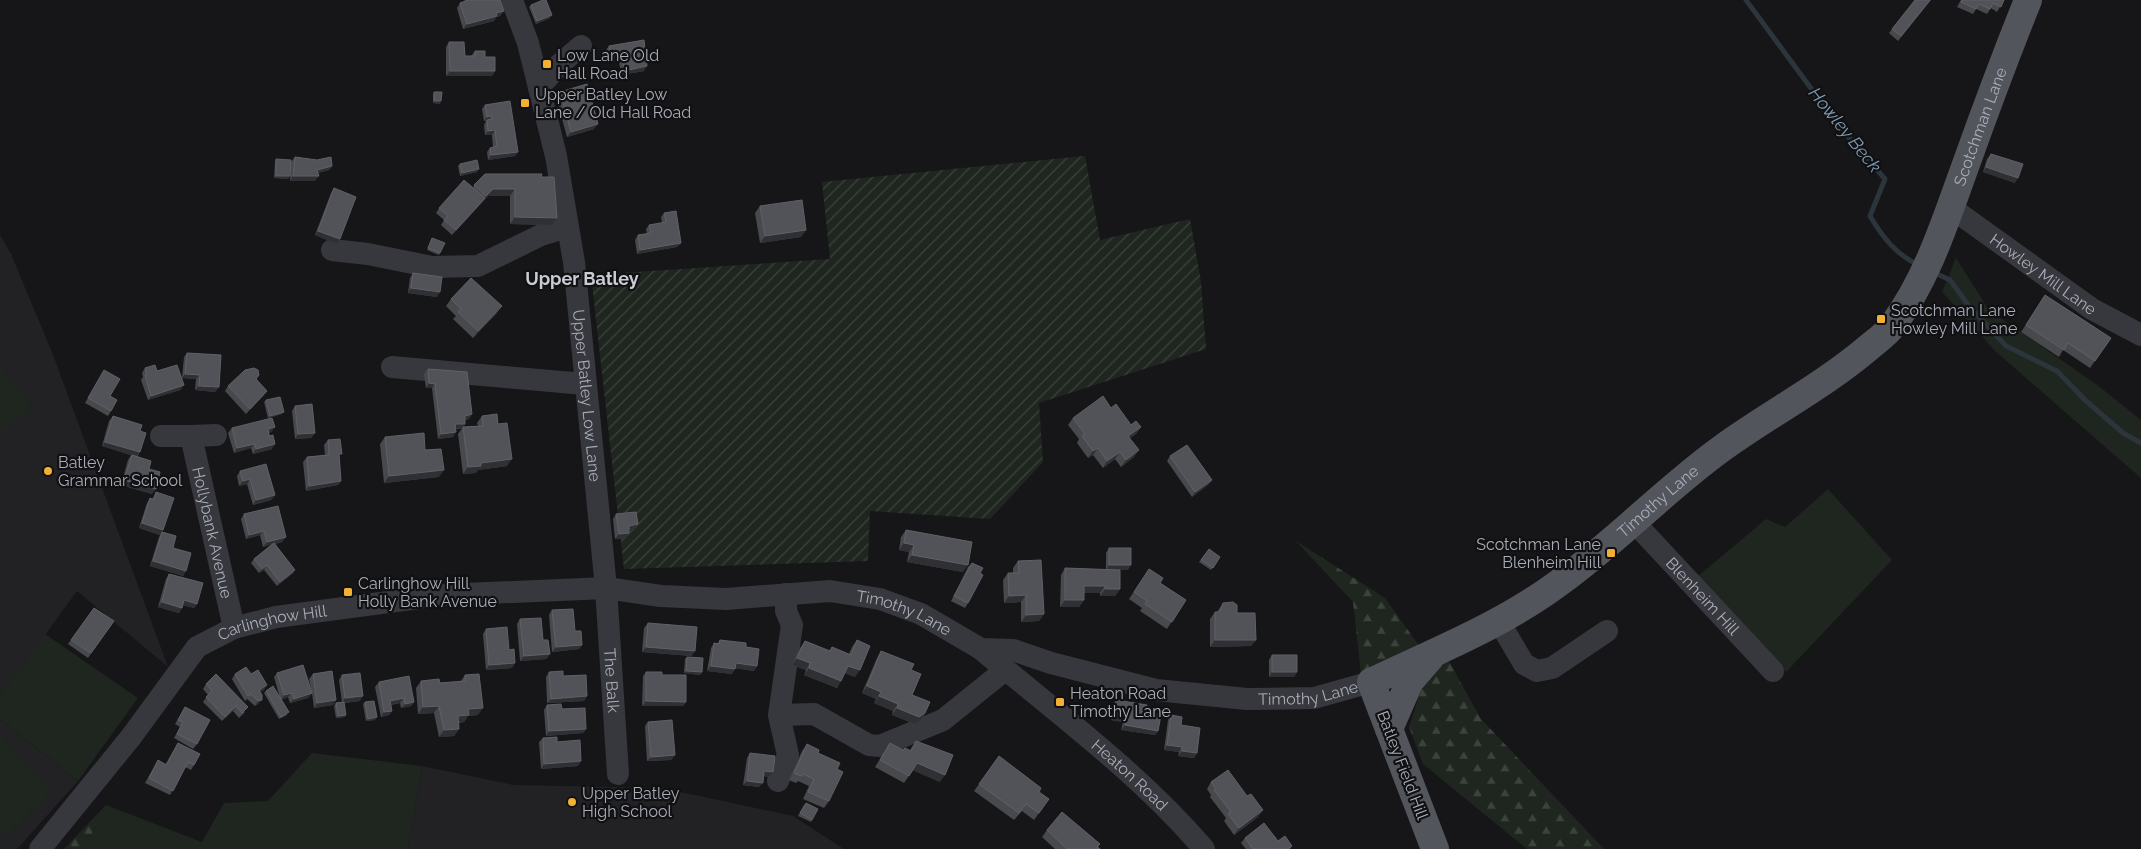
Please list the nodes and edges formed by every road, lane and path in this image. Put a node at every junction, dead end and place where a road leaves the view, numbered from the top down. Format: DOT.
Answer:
graph roads {
  1 [pos="512,0"];
  2 [pos="2028,0"];
  3 [pos="581,46"];
  4 [pos="539,87"];
  5 [pos="1950,207"];
  6 [pos="568,227"];
  7 [pos="332,250"];
  8 [pos="1934,253"];
  9 [pos="2141,335"];
  10 [pos="392,367"];
  11 [pos="584,384"];
  12 [pos="216,435"];
  13 [pos="161,436"];
  14 [pos="191,436"];
  15 [pos="1634,522"];
  16 [pos="606,588"];
  17 [pos="786,594"];
  18 [pos="1498,620"];
  19 [pos="234,628"];
  20 [pos="1607,631"];
  21 [pos="980,649"];
  22 [pos="1436,651"];
  23 [pos="1005,670"];
  24 [pos="1773,671"];
  25 [pos="1372,682"];
  26 [pos="779,715"];
  27 [pos="1389,729"];
  28 [pos="618,774"];
  29 [pos="778,781"];
  30 [pos="40,849"];
  31 [pos="1204,849"];
  32 [pos="1435,849"];
  1 -- 4 [label="street, Upper Batley Low Lane"];
  2 -- 5 [label="main road, Scotchman Lane"];
  3 -- 4 [label="street"];
  4 -- 6 [label="street, Upper Batley Low Lane"];
  5 -- 8 [label="main road, Scotchman Lane"];
  5 -- 9 [label="street, Howley Mill Lane"];
  6 -- 7 [label="street"];
  6 -- 11 [label="street, Upper Batley Low Lane"];
  8 -- 15 [label="main road, Timothy Lane"];
  10 -- 11 [label="street"];
  11 -- 16 [label="street, Upper Batley Low Lane"];
  12 -- 14 [label="street"];
  13 -- 14 [label="street"];
  14 -- 19 [label="street, Hollybank Avenue"];
  15 -- 18 [label="main road, Timothy Lane"];
  15 -- 24 [label="street, Blenheim Hill"];
  16 -- 17 [label="street, Timothy Lane"];
  16 -- 19 [label="street, Carlinghow Hill"];
  16 -- 28 [label="street, The Balk"];
  17 -- 21 [label="street, Timothy Lane"];
  17 -- 26 [label="street"];
  18 -- 20 [label="street"];
  18 -- 22 [label="main road, Timothy Lane"];
  19 -- 30 [label="street, Carlinghow Hill"];
  21 -- 23 [label="street, Heaton Road"];
  21 -- 25 [label="street, Timothy Lane"];
  22 -- 25 [label="main road, Timothy Lane"];
  22 -- 27 [label="main road"];
  23 -- 26 [label="street"];
  23 -- 31 [label="street, Heaton Road"];
  25 -- 27 [label="main road, Batley Field Hill"];
  26 -- 29 [label="street"];
  27 -- 32 [label="main road, Batley Field Hill"];
}
